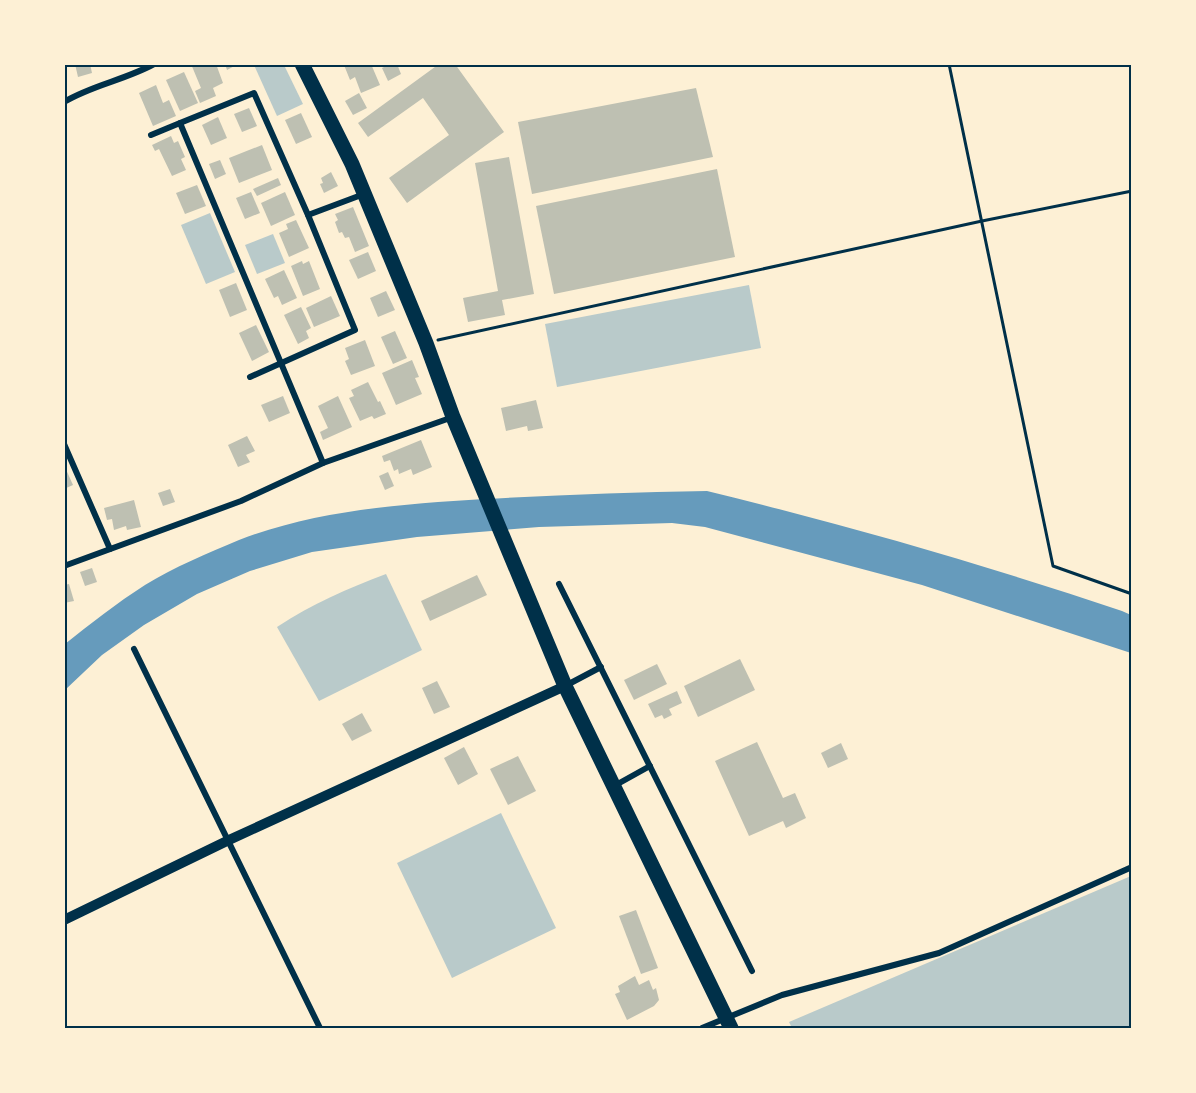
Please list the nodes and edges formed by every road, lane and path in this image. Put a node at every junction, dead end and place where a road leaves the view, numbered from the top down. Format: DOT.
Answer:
graph roads {
  1 [pos="154,64"];
  2 [pos="302,64"];
  3 [pos="949,64"];
  4 [pos="64,102"];
  5 [pos="180,123"];
  6 [pos="151,135"];
  7 [pos="1131,190"];
  8 [pos="364,194"];
  9 [pos="308,215"];
  10 [pos="982,221"];
  11 [pos="426,343"];
  12 [pos="281,361"];
  13 [pos="250,377"];
  14 [pos="453,417"];
  15 [pos="64,444"];
  16 [pos="323,463"];
  17 [pos="110,549"];
  18 [pos="64,566"];
  19 [pos="559,584"];
  20 [pos="1131,594"];
  21 [pos="134,649"];
  22 [pos="601,667"];
  23 [pos="565,686"];
  24 [pos="650,766"];
  25 [pos="614,786"];
  26 [pos="229,840"];
  27 [pos="1131,867"];
  28 [pos="64,920"];
  29 [pos="752,971"];
  30 [pos="729,1023"];
  31 [pos="320,1029"];
  32 [pos="702,1029"];
  1 -- 4 [label="street"];
  2 -- 8 [label="main road"];
  3 -- 10 [label="path"];
  5 -- 6 [label="street"];
  5 -- 9 [label="street"];
  5 -- 12 [label="street"];
  7 -- 10 [label="path"];
  8 -- 9 [label="street"];
  8 -- 11 [label="main road"];
  9 -- 12 [label="street"];
  10 -- 11 [label="path"];
  10 -- 20 [label="path"];
  11 -- 14 [label="main road"];
  12 -- 13 [label="street"];
  12 -- 16 [label="street"];
  14 -- 16 [label="street"];
  14 -- 23 [label="main road"];
  15 -- 17 [label="street"];
  16 -- 17 [label="street"];
  17 -- 18 [label="street"];
  19 -- 22 [label="street"];
  21 -- 26 [label="street"];
  22 -- 23 [label="street"];
  22 -- 24 [label="street"];
  23 -- 25 [label="main road"];
  23 -- 26 [label="street"];
  24 -- 25 [label="street"];
  24 -- 29 [label="street"];
  25 -- 30 [label="main road"];
  26 -- 28 [label="street"];
  26 -- 31 [label="street"];
  27 -- 30 [label="street"];
  30 -- 32 [label="street"];
}
